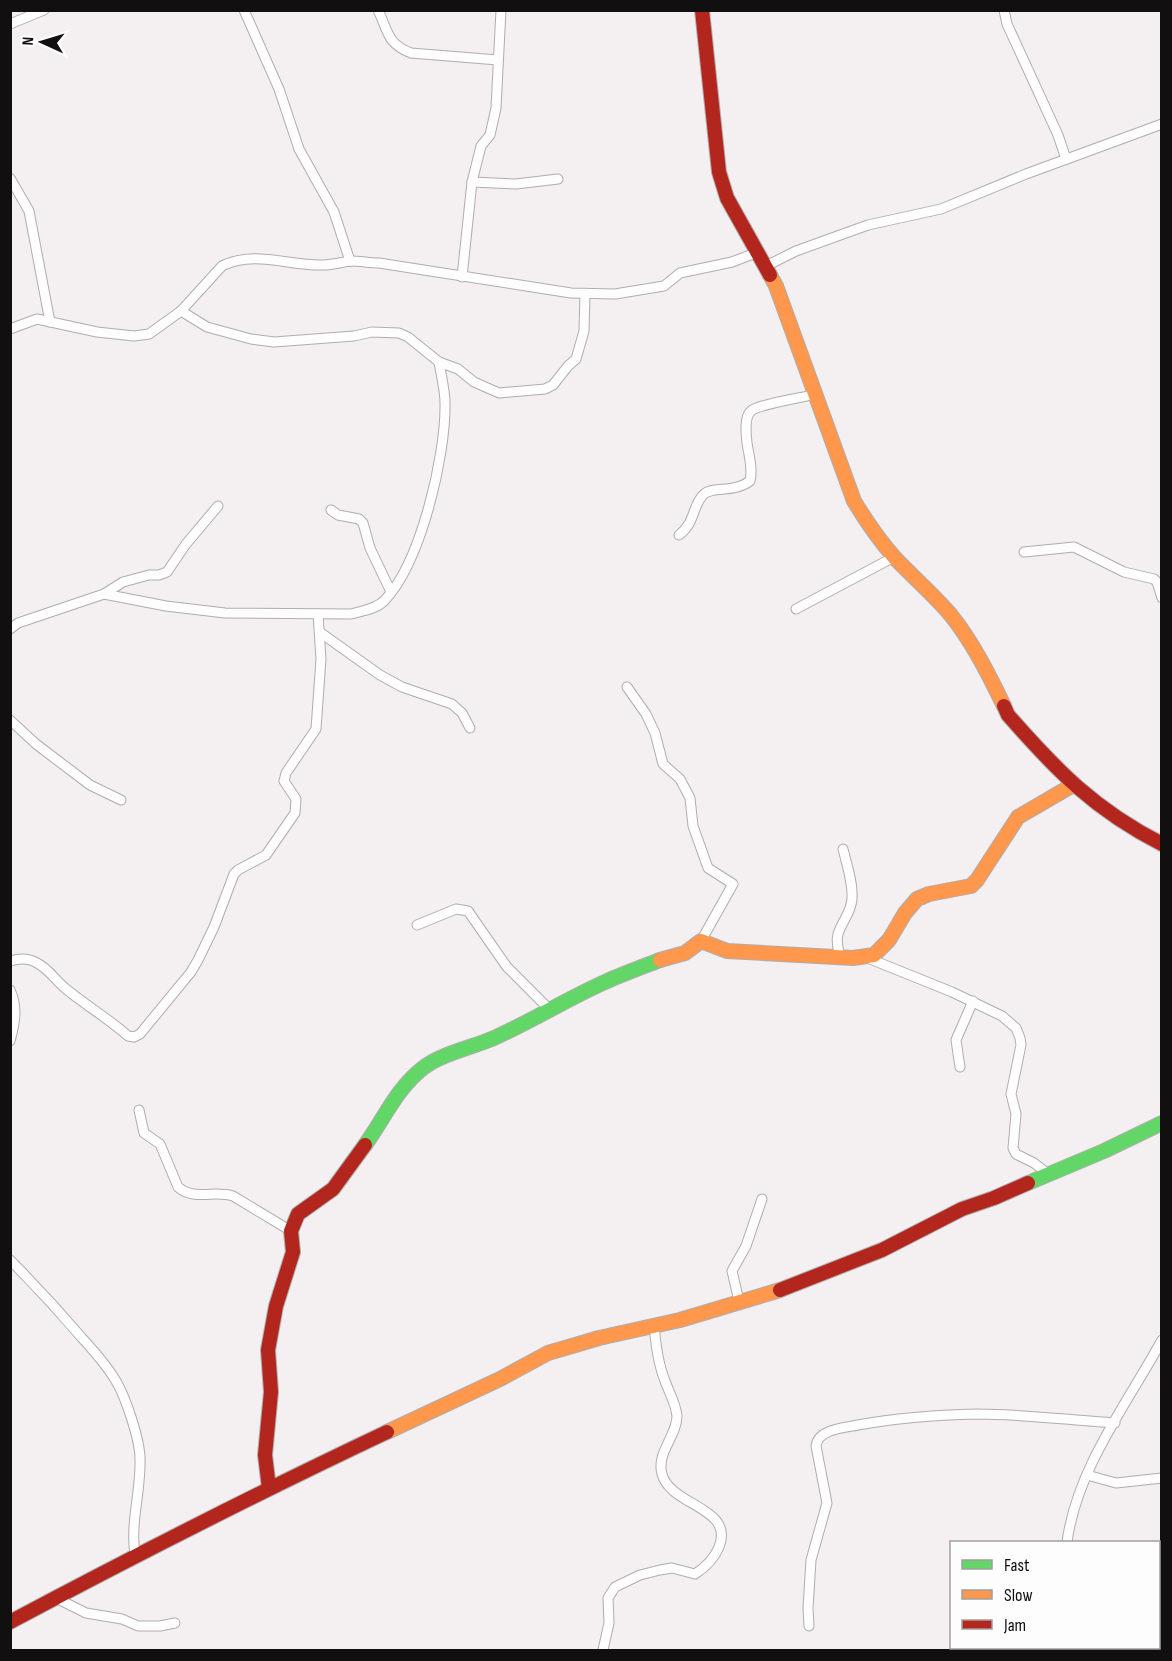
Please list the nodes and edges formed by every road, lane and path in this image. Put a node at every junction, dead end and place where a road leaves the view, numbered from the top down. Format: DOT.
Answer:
graph roads {
  1 [pos="44,10"];
  2 [pos="244,10"];
  3 [pos="378,10"];
  4 [pos="501,10"];
  5 [pos="702,10"];
  6 [pos="1004,10"];
  7 [pos="10,24"];
  8 [pos="498,60"];
  9 [pos="1161,124"];
  10 [pos="1066,159"];
  11 [pos="10,178"];
  12 [pos="558,179"];
  13 [pos="472,182"];
  14 [pos="758,252"];
  15 [pos="350,261"];
  16 [pos="766,266"];
  17 [pos="462,278"];
  18 [pos="585,294"];
  19 [pos="181,311"];
  20 [pos="50,322"];
  21 [pos="10,329"];
  22 [pos="439,362"];
  23 [pos="816,394"];
  24 [pos="218,506"];
  25 [pos="331,510"];
  26 [pos="679,535"];
  27 [pos="1024,552"];
  28 [pos="894,557"];
  29 [pos="391,592"];
  30 [pos="104,594"];
  31 [pos="1161,598"];
  32 [pos="796,609"];
  33 [pos="318,614"];
  34 [pos="13,624"];
  35 [pos="321,633"];
  36 [pos="627,687"];
  37 [pos="10,720"];
  38 [pos="471,728"];
  39 [pos="1073,785"];
  40 [pos="121,800"];
  41 [pos="1161,844"];
  42 [pos="843,849"];
  43 [pos="417,925"];
  44 [pos="702,941"];
  45 [pos="840,957"];
  46 [pos="865,957"];
  47 [pos="10,961"];
  48 [pos="10,990"];
  49 [pos="973,1001"];
  50 [pos="551,1011"];
  51 [pos="10,1041"];
  52 [pos="960,1067"];
  53 [pos="139,1110"];
  54 [pos="1161,1123"];
  55 [pos="1047,1173"];
  56 [pos="762,1199"];
  57 [pos="291,1231"];
  58 [pos="10,1260"];
  59 [pos="739,1301"];
  60 [pos="654,1326"];
  61 [pos="1161,1340"];
  62 [pos="1115,1423"];
  63 [pos="1087,1475"];
  64 [pos="1161,1478"];
  65 [pos="269,1488"];
  66 [pos="1067,1541"];
  67 [pos="135,1555"];
  68 [pos="54,1598"];
  69 [pos="10,1622"];
  70 [pos="175,1623"];
  71 [pos="809,1626"];
  72 [pos="603,1650"];
  1 -- 7 [label="street"];
  2 -- 15 [label="street"];
  3 -- 8 [label="street"];
  4 -- 8 [label="street"];
  5 -- 14 [label="street"];
  6 -- 10 [label="street"];
  8 -- 13 [label="street"];
  9 -- 10 [label="street"];
  10 -- 16 [label="street"];
  11 -- 20 [label="street"];
  12 -- 13 [label="street"];
  13 -- 17 [label="street"];
  14 -- 16 [label="street"];
  14 -- 18 [label="street"];
  15 -- 17 [label="street"];
  15 -- 19 [label="street"];
  16 -- 23 [label="street"];
  17 -- 18 [label="street"];
  18 -- 22 [label="street"];
  19 -- 20 [label="street"];
  19 -- 22 [label="street"];
  20 -- 21 [label="street"];
  22 -- 29 [label="street"];
  23 -- 26 [label="street"];
  23 -- 28 [label="street"];
  24 -- 30 [label="street"];
  25 -- 29 [label="street"];
  27 -- 31 [label="street"];
  28 -- 32 [label="street"];
  28 -- 39 [label="street"];
  29 -- 33 [label="street"];
  30 -- 33 [label="street"];
  30 -- 34 [label="street"];
  33 -- 35 [label="street"];
  35 -- 38 [label="street"];
  35 -- 47 [label="street"];
  36 -- 44 [label="street"];
  37 -- 40 [label="street"];
  39 -- 41 [label="street"];
  39 -- 46 [label="street"];
  42 -- 45 [label="street"];
  43 -- 50 [label="street"];
  44 -- 45 [label="street"];
  44 -- 50 [label="street"];
  45 -- 46 [label="street"];
  46 -- 49 [label="street"];
  48 -- 51 [label="street"];
  49 -- 52 [label="street"];
  49 -- 55 [label="street"];
  50 -- 57 [label="street"];
  53 -- 57 [label="street"];
  54 -- 55 [label="street"];
  55 -- 59 [label="street"];
  56 -- 59 [label="street"];
  57 -- 65 [label="street"];
  58 -- 67 [label="street"];
  59 -- 60 [label="street"];
  60 -- 65 [label="street"];
  60 -- 72 [label="street"];
  61 -- 62 [label="street"];
  62 -- 63 [label="street"];
  62 -- 71 [label="street"];
  63 -- 64 [label="street"];
  63 -- 66 [label="street"];
  65 -- 67 [label="street"];
  67 -- 68 [label="street"];
  68 -- 69 [label="street"];
  68 -- 70 [label="street"];
}
